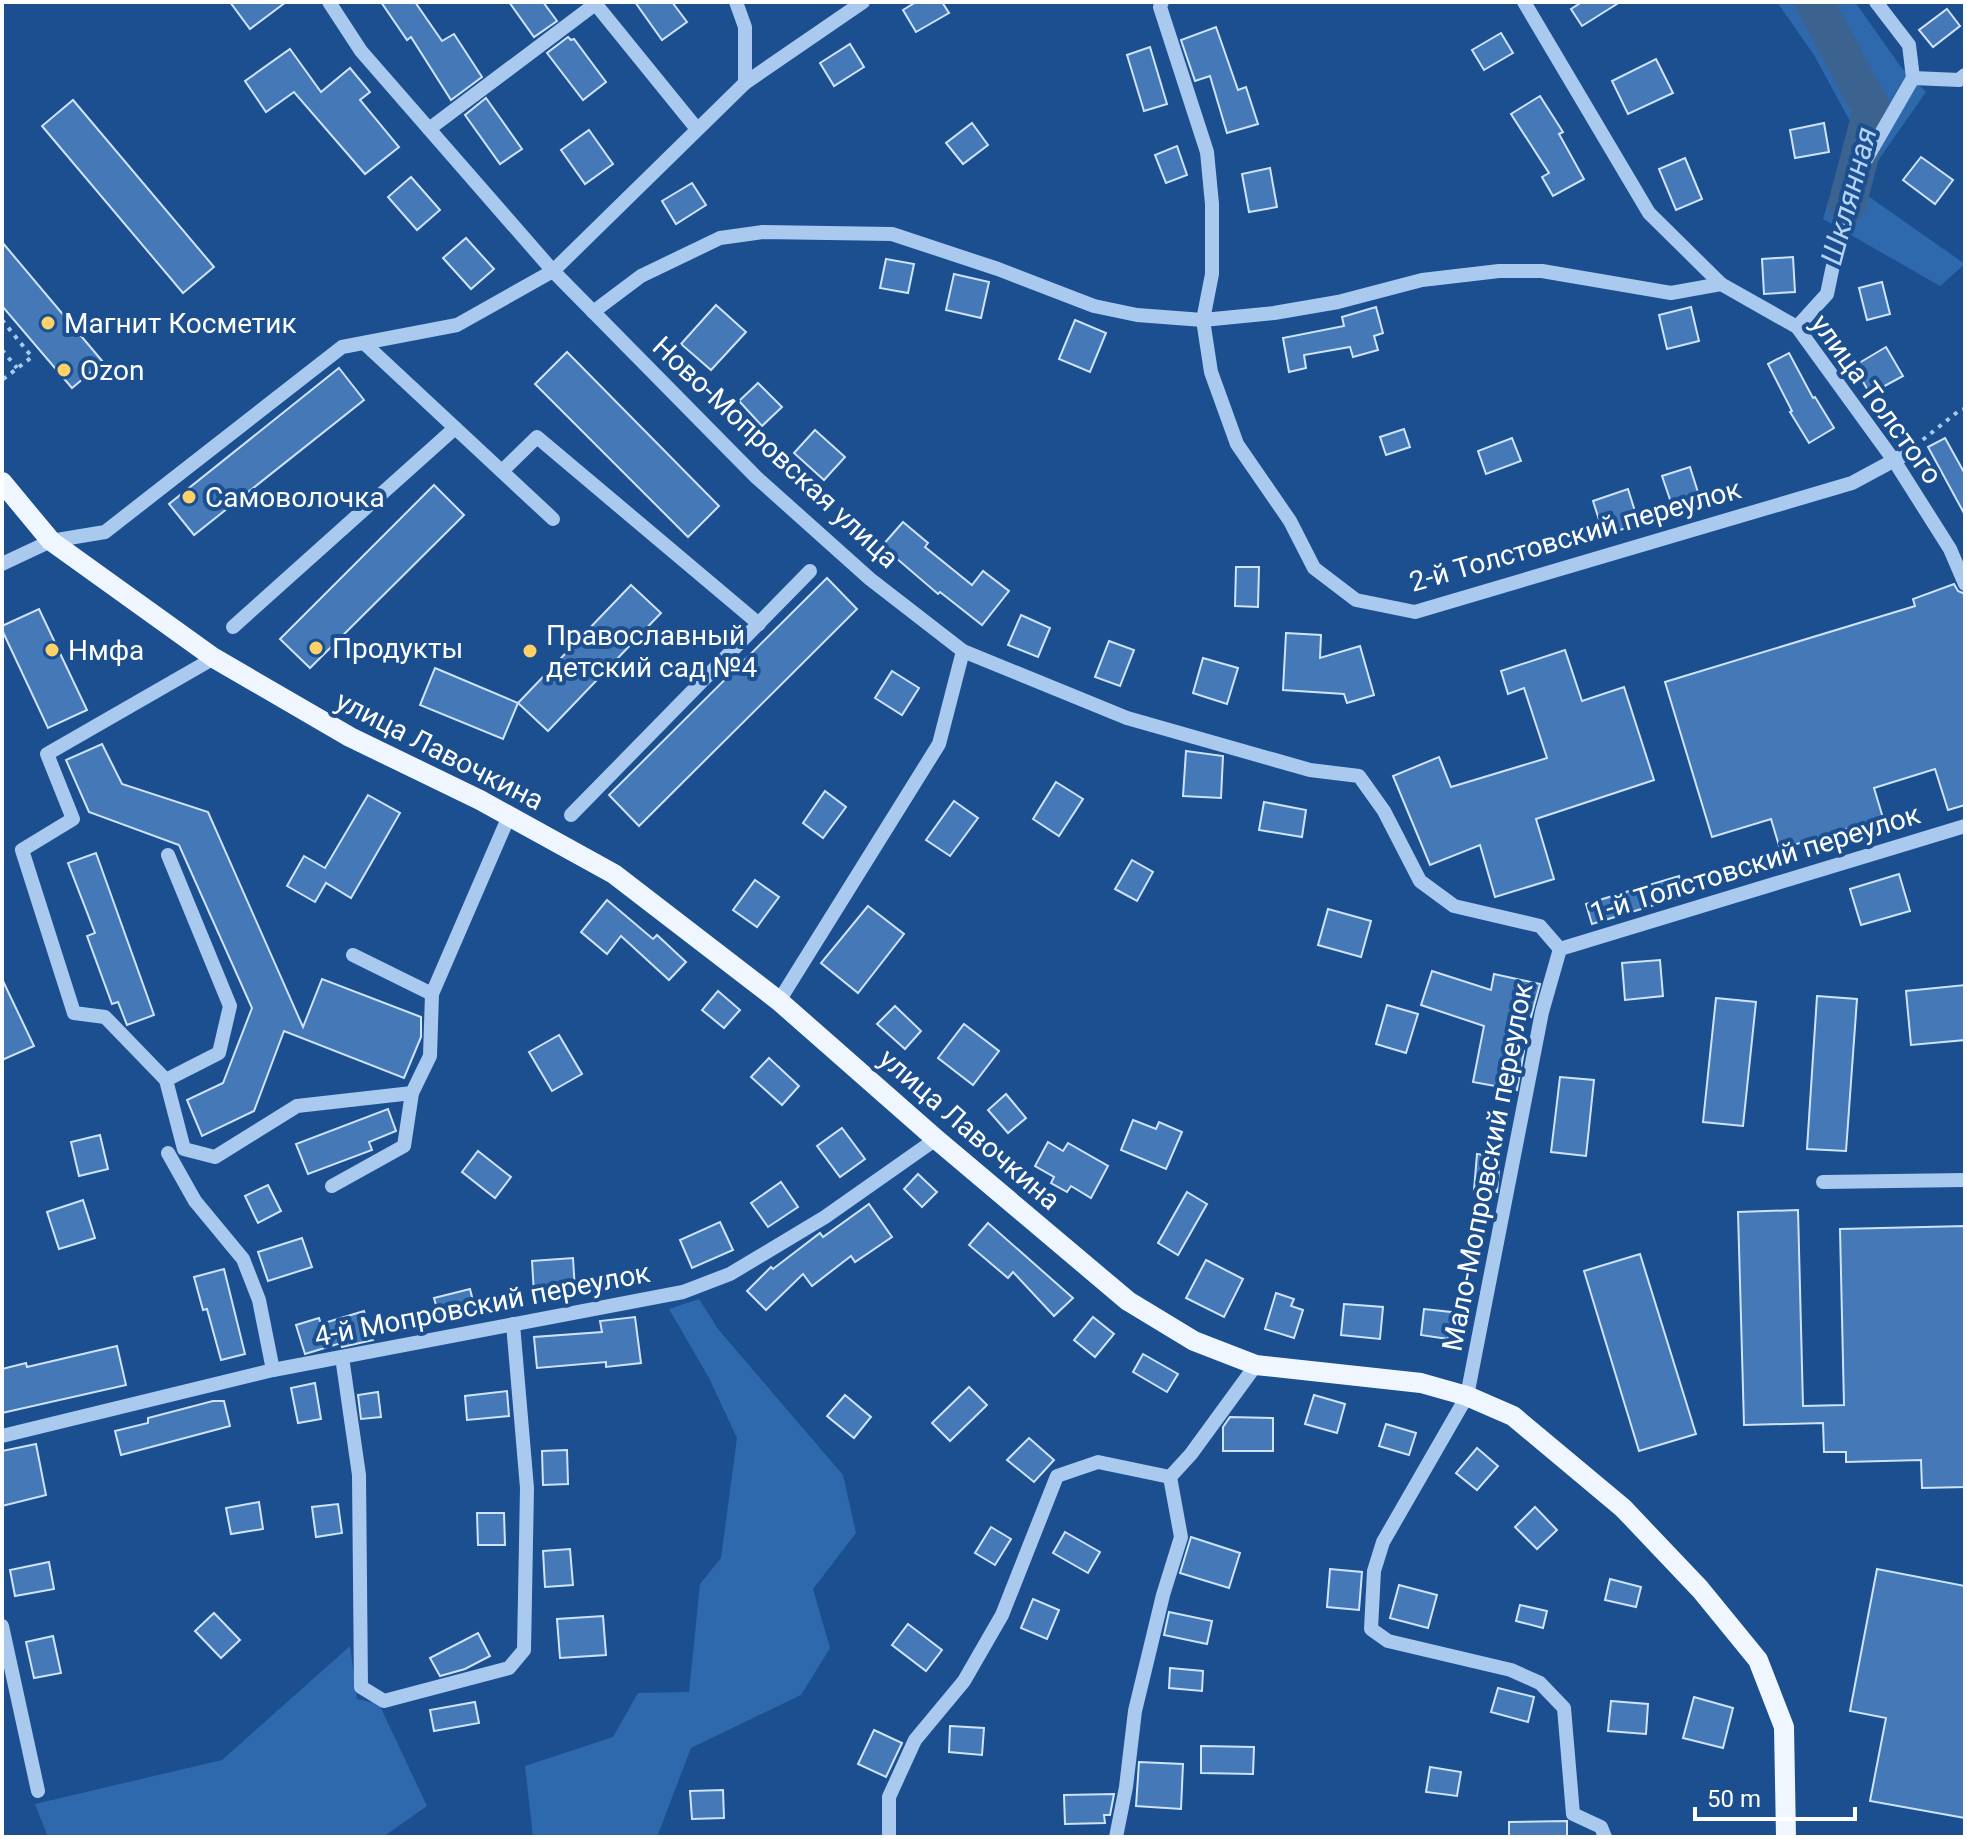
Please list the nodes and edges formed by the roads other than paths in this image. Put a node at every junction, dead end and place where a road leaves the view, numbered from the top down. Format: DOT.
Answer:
graph roads {
  1 [pos="736,2"];
  2 [pos="863,2"];
  3 [pos="1162,2"];
  4 [pos="1524,2"];
  5 [pos="1876,2"];
  6 [pos="332,3"];
  7 [pos="596,3"];
  8 [pos="1965,75"];
  9 [pos="1913,78"];
  10 [pos="745,83"];
  11 [pos="429,129"];
  12 [pos="697,129"];
  13 [pos="553,271"];
  14 [pos="1721,284"];
  15 [pos="593,312"];
  16 [pos="1203,320"];
  17 [pos="1797,326"];
  18 [pos="364,343"];
  19 [pos="455,428"];
  20 [pos="1900,459"];
  21 [pos="502,471"];
  22 [pos="2,482"];
  23 [pos="553,519"];
  24 [pos="51,541"];
  25 [pos="2,564"];
  26 [pos="810,571"];
  27 [pos="1965,584"];
  28 [pos="759,624"];
  29 [pos="233,627"];
  30 [pos="963,651"];
  31 [pos="214,658"];
  32 [pos="571,815"];
  33 [pos="509,816"];
  34 [pos="1965,826"];
  35 [pos="168,855"];
  36 [pos="1560,949"];
  37 [pos="353,955"];
  38 [pos="432,994"];
  39 [pos="779,1001"];
  40 [pos="166,1080"];
  41 [pos="412,1093"];
  42 [pos="936,1139"];
  43 [pos="168,1153"];
  44 [pos="1965,1180"];
  45 [pos="1823,1182"];
  46 [pos="332,1186"];
  47 [pos="513,1324"];
  48 [pos="342,1357"];
  49 [pos="1256,1365"];
  50 [pos="273,1370"];
  51 [pos="1467,1396"];
  52 [pos="2,1436"];
  53 [pos="1170,1477"];
  54 [pos="2,1626"];
  55 [pos="38,1791"];
  56 [pos="889,1837"];
  57 [pos="1116,1837"];
  58 [pos="1605,1837"];
  59 [pos="1786,1837"];
  1 -- 10 [label="street"];
  2 -- 10 [label="street"];
  3 -- 16 [label="street, 2-й Толстовский переулок"];
  4 -- 14 [label="street, улица Толстого"];
  5 -- 9 [label="street"];
  6 -- 11 [label="street, Ново-Мопровская улица"];
  7 -- 11 [label="street"];
  7 -- 12 [label="street"];
  8 -- 9 [label="street"];
  9 -- 17 [label="street"];
  10 -- 12 [label="street"];
  11 -- 13 [label="street, Ново-Мопровская улица"];
  12 -- 13 [label="street"];
  13 -- 15 [label="street, Ново-Мопровская улица"];
  13 -- 18 [label="street"];
  14 -- 16 [label="street"];
  14 -- 17 [label="street, улица Толстого"];
  15 -- 16 [label="street"];
  15 -- 30 [label="street, Ново-Мопровская улица"];
  16 -- 20 [label="street, 2-й Толстовский переулок"];
  17 -- 20 [label="street, улица Толстого"];
  18 -- 19 [label="street"];
  18 -- 24 [label="street"];
  19 -- 21 [label="street"];
  19 -- 29 [label="street"];
  20 -- 27 [label="street, улица Толстого"];
  21 -- 23 [label="street"];
  21 -- 28 [label="street"];
  22 -- 24 [label="main road, улица Лавочкина"];
  24 -- 25 [label="street"];
  24 -- 31 [label="main road, улица Лавочкина"];
  26 -- 28 [label="street"];
  28 -- 32 [label="street"];
  30 -- 36 [label="street, Ново-Мопровская улица"];
  30 -- 39 [label="street"];
  31 -- 33 [label="main road, улица Лавочкина"];
  31 -- 40 [label="street"];
  33 -- 38 [label="street"];
  33 -- 39 [label="main road, улица Лавочкина"];
  34 -- 36 [label="street, 1-й Толстовский переулок"];
  35 -- 40 [label="street"];
  36 -- 51 [label="street, Мало-Мопровский переулок"];
  37 -- 38 [label="street"];
  38 -- 41 [label="street"];
  39 -- 42 [label="main road, улица Лавочкина"];
  40 -- 41 [label="street"];
  41 -- 46 [label="street"];
  42 -- 47 [label="street, 4-й Мопровский переулок"];
  42 -- 49 [label="main road, улица Лавочкина"];
  43 -- 50 [label="street"];
  44 -- 45 [label="street"];
  47 -- 48 [label="street, 4-й Мопровский переулок"];
  47 -- 48 [label="street"];
  48 -- 50 [label="street, 4-й Мопровский переулок"];
  49 -- 51 [label="main road, улица Лавочкина"];
  49 -- 53 [label="street"];
  50 -- 52 [label="street, 4-й Мопровский переулок"];
  51 -- 58 [label="street, Мало-Мопровский переулок"];
  51 -- 59 [label="main road, улица Лавочкина"];
  53 -- 56 [label="street"];
  53 -- 57 [label="street"];
  54 -- 55 [label="street"];
}
